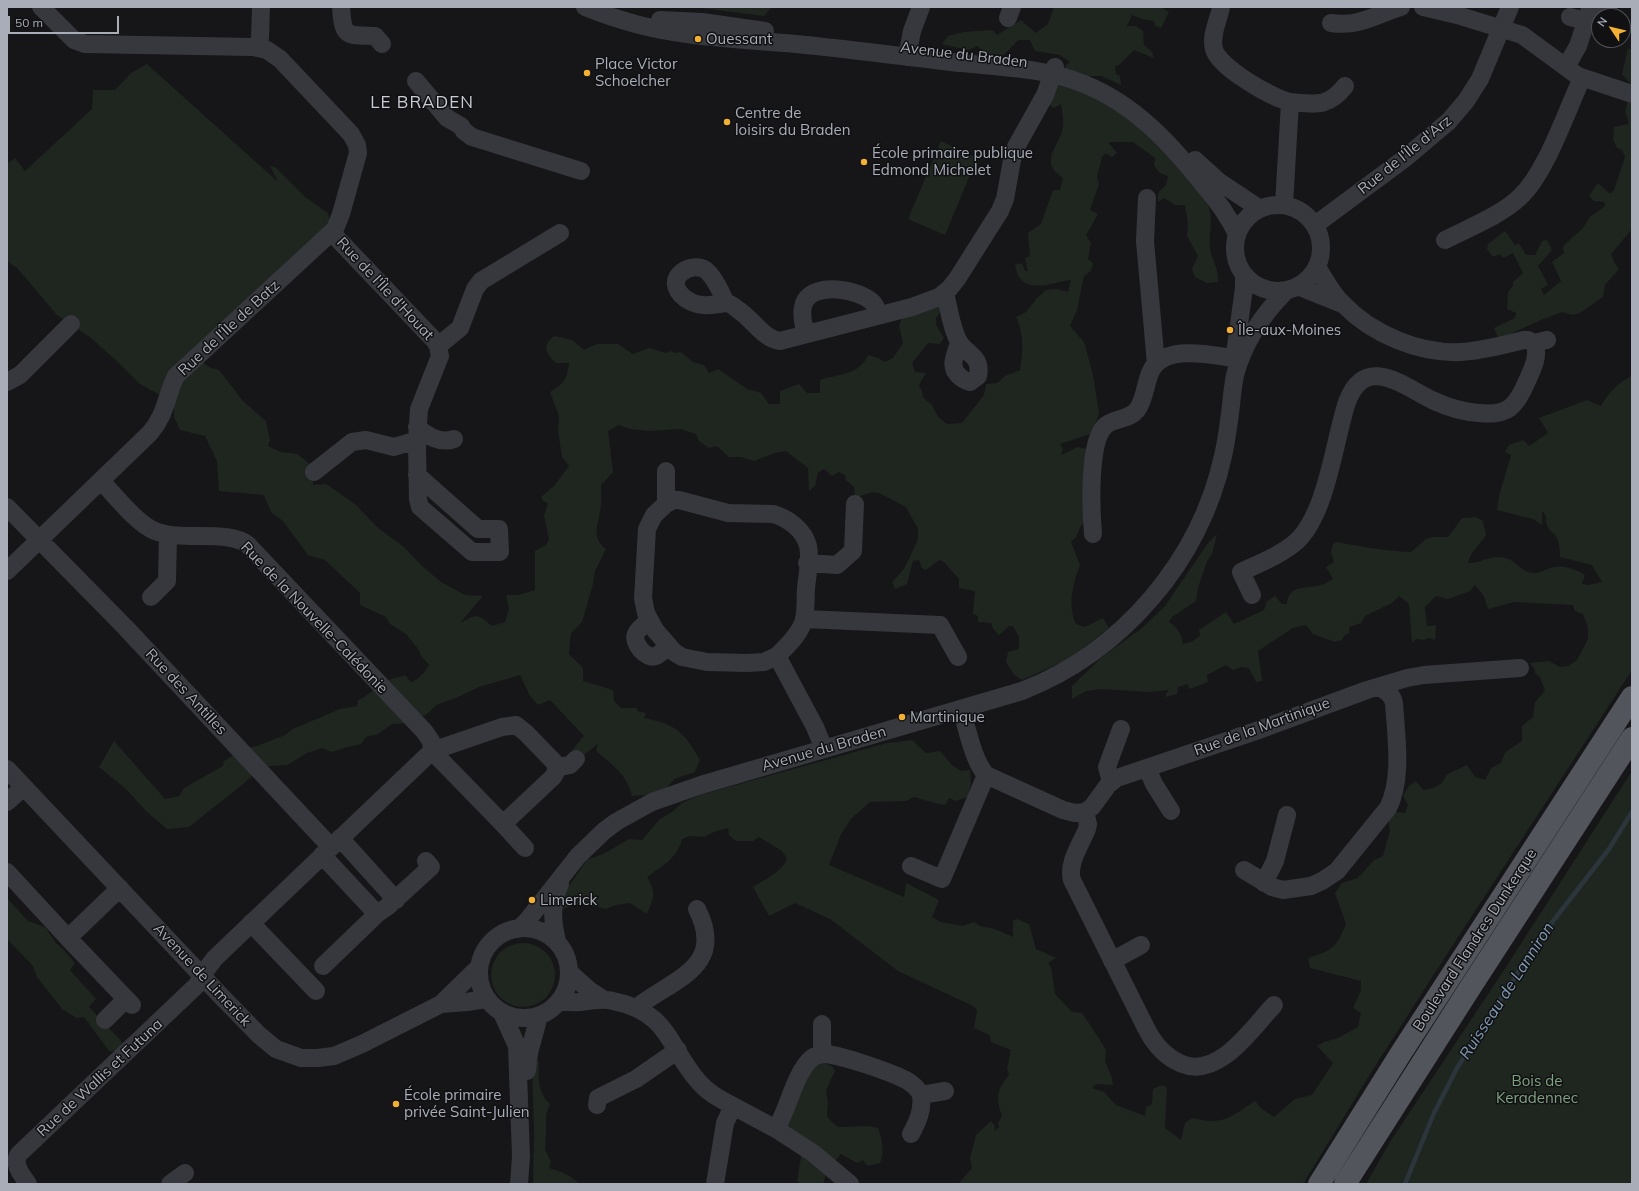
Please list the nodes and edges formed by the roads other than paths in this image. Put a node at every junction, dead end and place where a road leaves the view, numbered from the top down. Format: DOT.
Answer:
graph roads {
  1 [pos="41,7"];
  2 [pos="260,7"];
  3 [pos="342,7"];
  4 [pos="585,7"];
  5 [pos="921,7"];
  6 [pos="1221,7"];
  7 [pos="1401,7"];
  8 [pos="1423,7"];
  9 [pos="1510,7"];
  10 [pos="1591,9"];
  11 [pos="1332,23"];
  12 [pos="1501,29"];
  13 [pos="382,44"];
  14 [pos="258,47"];
  15 [pos="908,52"];
  16 [pos="1566,67"];
  17 [pos="1053,71"];
  18 [pos="1582,78"];
  19 [pos="416,81"];
  20 [pos="1345,86"];
  21 [pos="1632,94"];
  22 [pos="1290,102"];
  23 [pos="580,171"];
  24 [pos="1147,198"];
  25 [pos="1284,205"];
  26 [pos="1260,209"];
  27 [pos="1315,225"];
  28 [pos="332,233"];
  29 [pos="560,233"];
  30 [pos="1237,234"];
  31 [pos="1445,240"];
  32 [pos="1317,267"];
  33 [pos="1244,274"];
  34 [pos="1292,288"];
  35 [pos="945,293"];
  36 [pos="726,303"];
  37 [pos="1342,304"];
  38 [pos="879,315"];
  39 [pos="71,324"];
  40 [pos="806,334"];
  41 [pos="959,343"];
  42 [pos="438,346"];
  43 [pos="1234,358"];
  44 [pos="1156,364"];
  45 [pos="1235,377"];
  46 [pos="7,382"];
  47 [pos="417,434"];
  48 [pos="454,438"];
  49 [pos="666,471"];
  50 [pos="314,472"];
  51 [pos="417,475"];
  52 [pos="101,481"];
  53 [pos="666,504"];
  54 [pos="855,504"];
  55 [pos="7,507"];
  56 [pos="1092,534"];
  57 [pos="168,535"];
  58 [pos="39,540"];
  59 [pos="807,563"];
  60 [pos="7,571"];
  61 [pos="1252,595"];
  62 [pos="151,598"];
  63 [pos="805,619"];
  64 [pos="777,656"];
  65 [pos="958,657"];
  66 [pos="1520,668"];
  67 [pos="1378,687"];
  68 [pos="1632,697"];
  69 [pos="961,709"];
  70 [pos="1122,728"];
  71 [pos="1632,738"];
  72 [pos="824,749"];
  73 [pos="432,751"];
  74 [pos="576,759"];
  75 [pos="557,767"];
  76 [pos="1147,768"];
  77 [pos="7,769"];
  78 [pos="986,775"];
  79 [pos="1111,782"];
  80 [pos="24,787"];
  81 [pos="7,802"];
  82 [pos="1171,811"];
  83 [pos="1085,812"];
  84 [pos="1287,815"];
  85 [pos="503,824"];
  86 [pos="331,846"];
  87 [pos="524,848"];
  88 [pos="426,861"];
  89 [pos="911,866"];
  90 [pos="1244,870"];
  91 [pos="7,872"];
  92 [pos="564,874"];
  93 [pos="1264,883"];
  94 [pos="120,888"];
  95 [pos="396,900"];
  96 [pos="698,910"];
  97 [pos="377,914"];
  98 [pos="251,923"];
  99 [pos="518,928"];
  100 [pos="68,938"];
  101 [pos="557,941"];
  102 [pos="1141,945"];
  103 [pos="1112,961"];
  104 [pos="323,966"];
  105 [pos="479,967"];
  106 [pos="569,972"];
  107 [pos="202,975"];
  108 [pos="316,991"];
  109 [pos="486,999"];
  110 [pos="603,999"];
  111 [pos="559,1001"];
  112 [pos="442,1004"];
  113 [pos="1274,1005"];
  114 [pos="636,1008"];
  115 [pos="502,1013"];
  116 [pos="539,1016"];
  117 [pos="106,1020"];
  118 [pos="822,1024"];
  119 [pos="678,1050"];
  120 [pos="825,1054"];
  121 [pos="945,1091"];
  122 [pos="921,1095"];
  123 [pos="597,1105"];
  124 [pos="733,1106"];
  125 [pos="776,1129"];
  126 [pos="911,1134"];
  127 [pos="185,1173"];
  128 [pos="28,1184"];
  129 [pos="170,1184"];
  130 [pos="519,1184"];
  131 [pos="529,1184"];
  132 [pos="716,1184"];
  133 [pos="850,1184"];
  134 [pos="1319,1184"];
  135 [pos="1345,1184"];
  1 -- 14 [label="street"];
  2 -- 14 [label="street"];
  3 -- 13 [label="street"];
  4 -- 15 [label="street, Avenue du Braden"];
  5 -- 15 [label="street"];
  6 -- 22 [label="street"];
  7 -- 11 [label="street"];
  8 -- 12 [label="street"];
  9 -- 12 [label="street, Rue de l'Île d'Arz"];
  10 -- 16 [label="street"];
  12 -- 16 [label="street"];
  12 -- 27 [label="street, Rue de l'Île d'Arz"];
  14 -- 28 [label="street, Rue de l'Île de Batz"];
  15 -- 17 [label="street, Avenue du Braden"];
  16 -- 18 [label="street"];
  17 -- 26 [label="street, Avenue du Braden"];
  17 -- 30 [label="street, Avenue du Braden"];
  17 -- 35 [label="street"];
  18 -- 21 [label="street"];
  18 -- 31 [label="street"];
  19 -- 23 [label="street"];
  20 -- 22 [label="street"];
  22 -- 25 [label="street"];
  24 -- 44 [label="street"];
  25 -- 26 [label="street"];
  25 -- 27 [label="street"];
  26 -- 30 [label="street"];
  27 -- 32 [label="street"];
  28 -- 42 [label="street, Rue de l'Île d'Houat"];
  28 -- 52 [label="street, Rue de l'Île de Batz"];
  29 -- 42 [label="street, Rue de l'Île d'Houat"];
  30 -- 33 [label="street"];
  32 -- 34 [label="street"];
  32 -- 37 [label="street"];
  33 -- 34 [label="street"];
  33 -- 43 [label="street, Avenue du Braden"];
  34 -- 37 [label="street"];
  34 -- 45 [label="street, Avenue du Braden"];
  35 -- 38 [label="street"];
  35 -- 41 [label="street"];
  36 -- 40 [label="street"];
  37 -- 61 [label="street"];
  38 -- 40 [label="street"];
  38 -- 40 [label="street"];
  39 -- 46 [label="street"];
  42 -- 47 [label="street, Rue de l'Île d'Houat"];
  43 -- 44 [label="street"];
  43 -- 45 [label="street, Avenue du Braden"];
  44 -- 56 [label="street"];
  45 -- 69 [label="street, Avenue du Braden"];
  47 -- 48 [label="street"];
  47 -- 50 [label="street"];
  47 -- 51 [label="street, Rue de l'Île d'Houat"];
  49 -- 53 [label="street"];
  51 -- 51 [label="street, Rue de l'Île d'Houat"];
  52 -- 57 [label="street, Rue de la Nouvelle-Calédonie"];
  52 -- 58 [label="street, Rue de l'Île de Batz"];
  53 -- 59 [label="street"];
  53 -- 64 [label="street"];
  54 -- 59 [label="street"];
  55 -- 58 [label="street, Rue des Antilles"];
  57 -- 62 [label="street"];
  57 -- 73 [label="street, Rue de la Nouvelle-Calédonie"];
  58 -- 60 [label="street, Rue de l'Île de Batz"];
  58 -- 86 [label="street, Rue des Antilles"];
  59 -- 63 [label="street"];
  63 -- 64 [label="street"];
  63 -- 65 [label="street"];
  64 -- 72 [label="street"];
  66 -- 67 [label="street, Rue de la Martinique"];
  67 -- 76 [label="street, Rue de la Martinique"];
  67 -- 93 [label="street"];
  68 -- 134 [label="main road, Boulevard Flandres Dunkerque"];
  69 -- 72 [label="street, Avenue du Braden"];
  69 -- 78 [label="street"];
  70 -- 79 [label="street"];
  71 -- 135 [label="main road, Boulevard Flandres Dunkerque"];
  72 -- 92 [label="street, Avenue du Braden"];
  73 -- 75 [label="street"];
  73 -- 85 [label="street"];
  73 -- 86 [label="street, Rue de Wallis et Futuna"];
  74 -- 75 [label="street"];
  75 -- 85 [label="street"];
  76 -- 79 [label="street, Rue de la Martinique"];
  76 -- 82 [label="street"];
  77 -- 80 [label="street, Avenue de Limerick"];
  78 -- 83 [label="street"];
  78 -- 89 [label="street"];
  79 -- 83 [label="street, Rue de la Martinique"];
  80 -- 81 [label="street"];
  80 -- 94 [label="street, Avenue de Limerick"];
  83 -- 103 [label="street"];
  84 -- 93 [label="street"];
  85 -- 87 [label="street"];
  86 -- 95 [label="street"];
  86 -- 97 [label="street"];
  86 -- 98 [label="street, Rue de Wallis et Futuna"];
  88 -- 95 [label="street"];
  90 -- 93 [label="street"];
  91 -- 100 [label="street"];
  92 -- 99 [label="street, Avenue du Braden"];
  92 -- 101 [label="street, Avenue du Braden"];
  94 -- 100 [label="street"];
  94 -- 107 [label="street, Avenue de Limerick"];
  95 -- 97 [label="street"];
  96 -- 114 [label="street"];
  97 -- 104 [label="street"];
  98 -- 107 [label="street, Rue de Wallis et Futuna"];
  98 -- 108 [label="street"];
  99 -- 101 [label="street"];
  99 -- 105 [label="street"];
  100 -- 117 [label="street"];
  101 -- 106 [label="street"];
  102 -- 103 [label="street"];
  103 -- 113 [label="street"];
  105 -- 109 [label="street"];
  105 -- 112 [label="street, Avenue de Limerick"];
  106 -- 110 [label="street"];
  106 -- 111 [label="street"];
  107 -- 112 [label="street, Avenue de Limerick"];
  107 -- 128 [label="street, Rue de Wallis et Futuna"];
  109 -- 112 [label="street, Avenue de Limerick"];
  109 -- 115 [label="street"];
  110 -- 111 [label="street"];
  110 -- 114 [label="street"];
  111 -- 116 [label="street"];
  114 -- 119 [label="street"];
  115 -- 116 [label="street"];
  115 -- 130 [label="street"];
  116 -- 131 [label="street"];
  118 -- 120 [label="street"];
  119 -- 123 [label="street"];
  119 -- 124 [label="street"];
  120 -- 122 [label="street"];
  120 -- 125 [label="street"];
  121 -- 122 [label="street"];
  122 -- 126 [label="street"];
  124 -- 125 [label="street"];
  124 -- 132 [label="street"];
  125 -- 133 [label="street"];
  127 -- 129 [label="street"];
}
